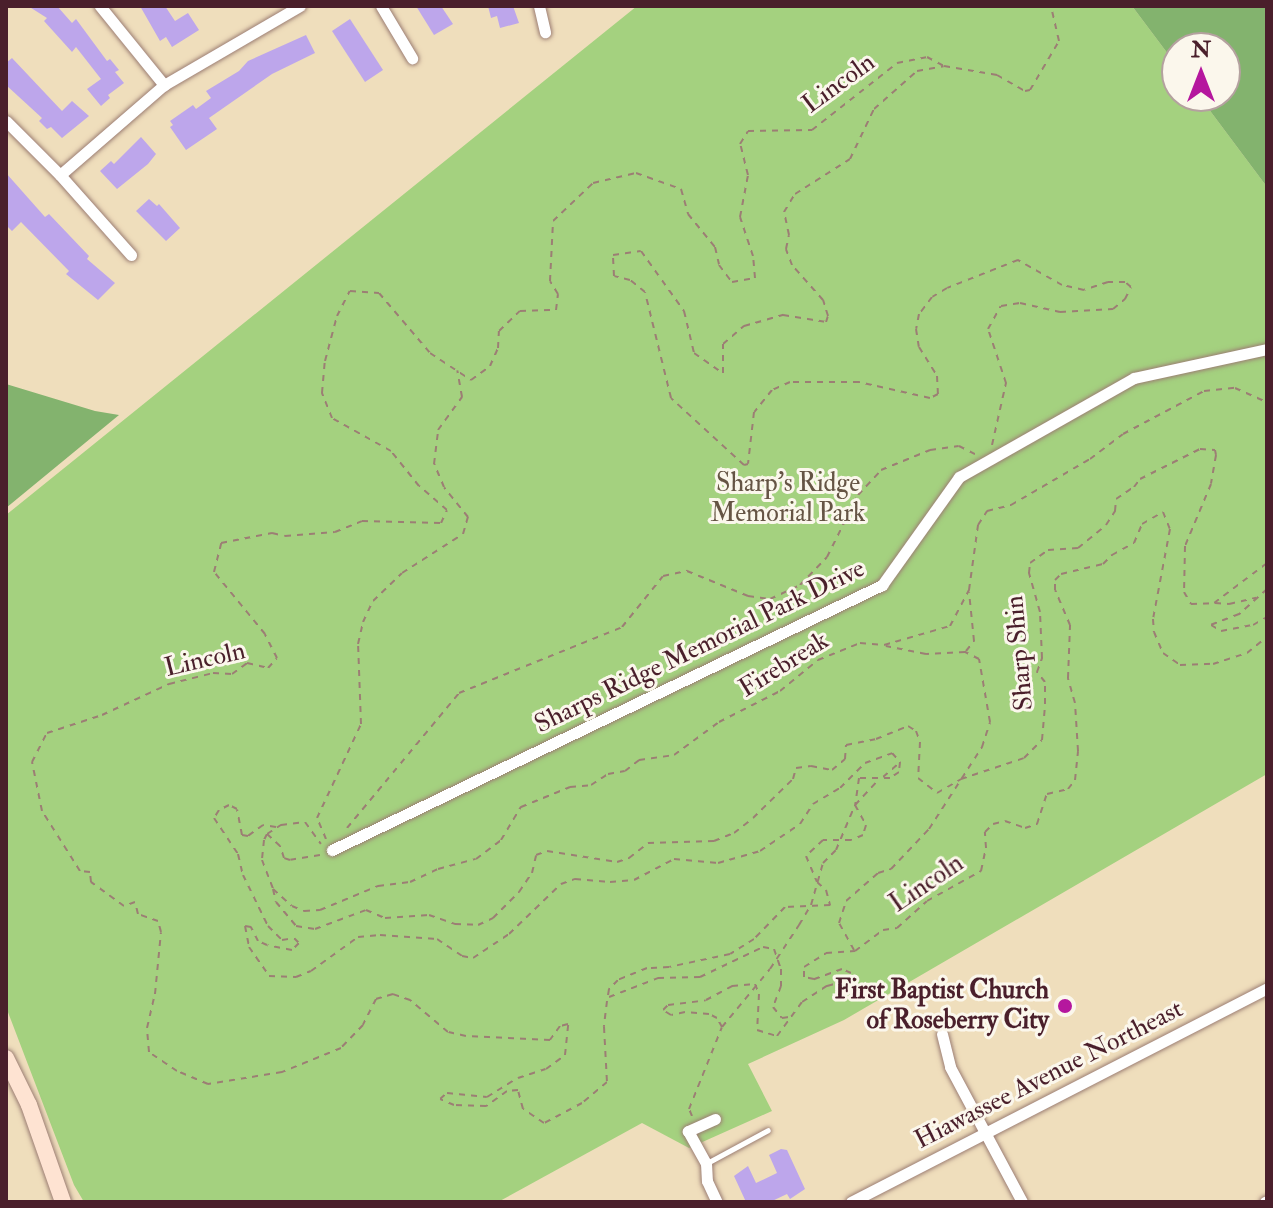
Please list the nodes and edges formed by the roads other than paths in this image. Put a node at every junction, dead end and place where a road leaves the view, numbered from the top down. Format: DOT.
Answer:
graph roads {
  1 [pos="100,6"];
  2 [pos="300,6"];
  3 [pos="381,6"];
  4 [pos="539,6"];
  5 [pos="545,32"];
  6 [pos="412,58"];
  7 [pos="164,85"];
  8 [pos="6,121"];
  9 [pos="60,175"];
  10 [pos="131,255"];
  11 [pos="1267,349"];
  12 [pos="332,850"];
  13 [pos="1267,988"];
  14 [pos="942,1034"];
  15 [pos="6,1058"];
  16 [pos="715,1119"];
  17 [pos="768,1130"];
  18 [pos="986,1132"];
  19 [pos="706,1163"];
  20 [pos="63,1202"];
  21 [pos="717,1202"];
  22 [pos="851,1202"];
  23 [pos="1022,1202"];
  1 -- 7 [label="street"];
  2 -- 7 [label="street"];
  3 -- 6 [label="street"];
  4 -- 5 [label="street"];
  7 -- 9 [label="street"];
  8 -- 9 [label="street"];
  9 -- 10 [label="street"];
  11 -- 12 [label="street, Sharps Ridge Memorial Park Drive"];
  13 -- 18 [label="street, Hiawassee Avenue Northeast"];
  14 -- 18 [label="street"];
  15 -- 20 [label="main road"];
  16 -- 19 [label="street"];
  17 -- 19 [label="lane"];
  18 -- 22 [label="street, Hiawassee Avenue Northeast"];
  18 -- 23 [label="street"];
  19 -- 21 [label="street"];
}
